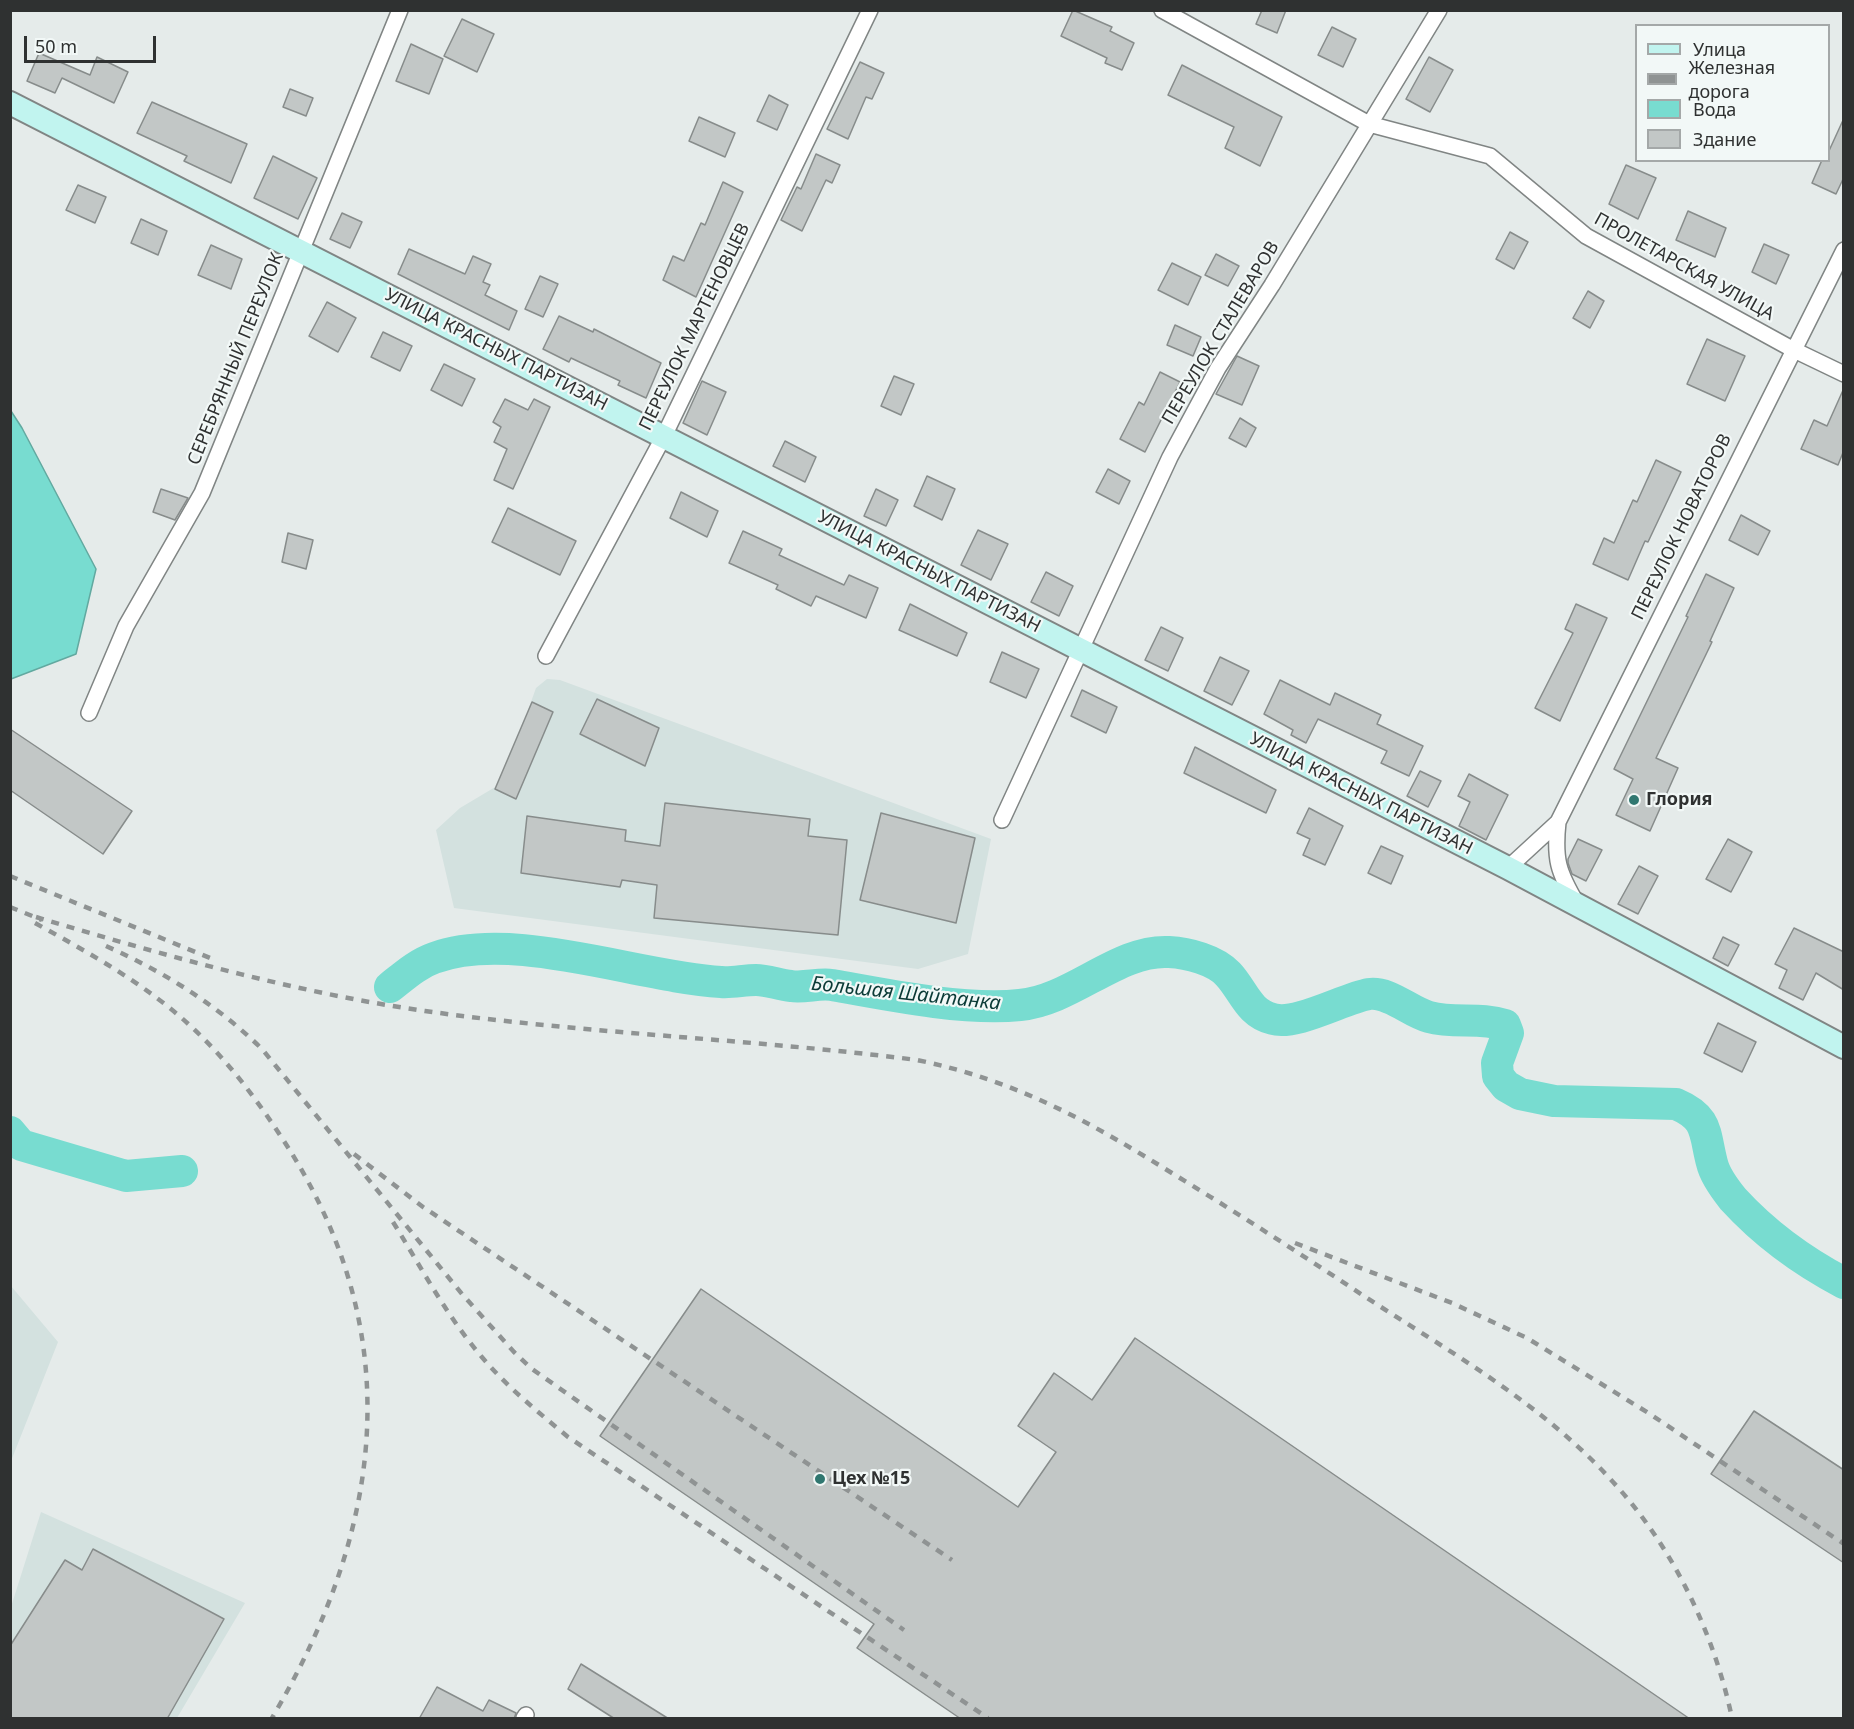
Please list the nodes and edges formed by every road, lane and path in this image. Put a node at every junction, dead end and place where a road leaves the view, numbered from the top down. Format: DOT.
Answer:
graph roads {
  1 [pos="400,10"];
  2 [pos="870,10"];
  3 [pos="1162,10"];
  4 [pos="1439,10"];
  5 [pos="10,103"];
  6 [pos="1369,124"];
  7 [pos="301,250"];
  8 [pos="1844,250"];
  9 [pos="1792,349"];
  10 [pos="1844,374"];
  11 [pos="664,436"];
  12 [pos="1082,651"];
  13 [pos="546,656"];
  14 [pos="89,713"];
  15 [pos="1002,820"];
  16 [pos="1558,822"];
  17 [pos="1508,868"];
  18 [pos="1577,905"];
  19 [pos="1844,1047"];
  1 -- 7 [label="street, СЕРЕБРЯННЫЙ ПЕРЕУЛОК"];
  2 -- 11 [label="street, ПЕРЕУЛОК МАРТЕНОВЦЕВ"];
  3 -- 6 [label="street, ПРОЛЕТАРСКАЯ УЛИЦА"];
  4 -- 6 [label="street, ПЕРЕУЛОК СТАЛЕВАРОВ"];
  5 -- 7 [label="street, УЛИЦА КРАСНЫХ ПАРТИЗАН"];
  6 -- 9 [label="street, ПРОЛЕТАРСКАЯ УЛИЦА"];
  6 -- 12 [label="street, ПЕРЕУЛОК СТАЛЕВАРОВ"];
  7 -- 11 [label="street, УЛИЦА КРАСНЫХ ПАРТИЗАН"];
  7 -- 14 [label="street, СЕРЕБРЯННЫЙ ПЕРЕУЛОК"];
  8 -- 9 [label="street, ПЕРЕУЛОК НОВАТОРОВ"];
  9 -- 10 [label="street, ПРОЛЕТАРСКАЯ УЛИЦА"];
  9 -- 16 [label="street, ПЕРЕУЛОК НОВАТОРОВ"];
  11 -- 12 [label="street, УЛИЦА КРАСНЫХ ПАРТИЗАН"];
  11 -- 13 [label="street, ПЕРЕУЛОК МАРТЕНОВЦЕВ"];
  12 -- 15 [label="street, ПЕРЕУЛОК СТАЛЕВАРОВ"];
  12 -- 17 [label="street, УЛИЦА КРАСНЫХ ПАРТИЗАН"];
  16 -- 17 [label="street"];
  16 -- 18 [label="street"];
  17 -- 18 [label="street, УЛИЦА КРАСНЫХ ПАРТИЗАН"];
  18 -- 19 [label="street, УЛИЦА КРАСНЫХ ПАРТИЗАН"];
}
